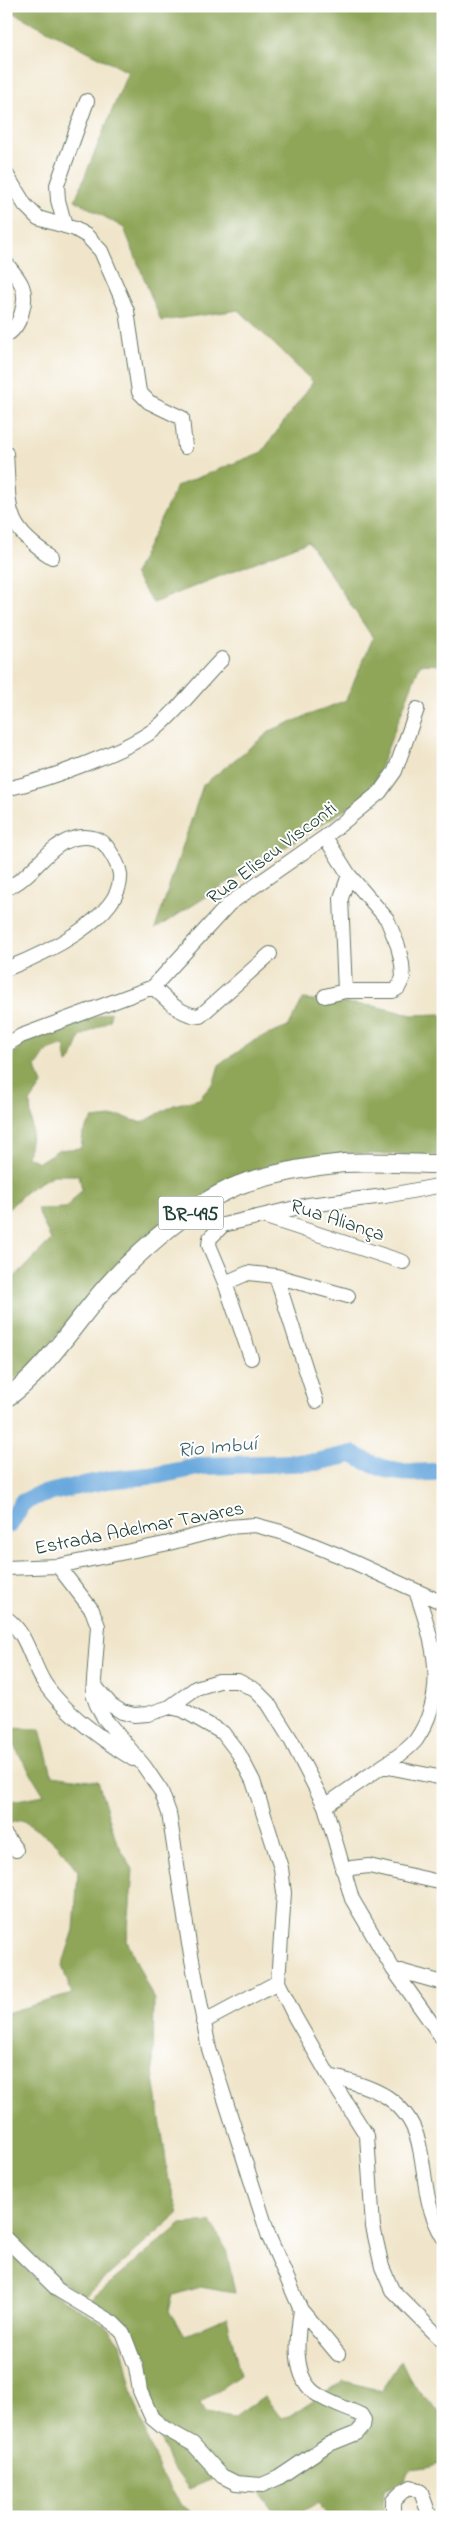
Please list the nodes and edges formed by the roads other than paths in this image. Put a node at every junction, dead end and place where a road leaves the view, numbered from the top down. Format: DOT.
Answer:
graph roads {
  1 [pos="87,101"];
  2 [pos="6,174"];
  3 [pos="65,226"];
  4 [pos="6,263"];
  5 [pos="6,336"];
  6 [pos="185,448"];
  7 [pos="6,453"];
  8 [pos="52,557"];
  9 [pos="222,659"];
  10 [pos="417,709"];
  11 [pos="6,789"];
  12 [pos="326,837"];
  13 [pos="350,875"];
  14 [pos="6,888"];
  15 [pos="270,954"];
  16 [pos="6,969"];
  17 [pos="153,987"];
  18 [pos="345,991"];
  19 [pos="325,996"];
  20 [pos="6,1045"];
  21 [pos="443,1164"];
  22 [pos="443,1185"];
  23 [pos="260,1215"];
  24 [pos="403,1262"];
  25 [pos="276,1276"];
  26 [pos="225,1283"];
  27 [pos="348,1296"];
  28 [pos="251,1358"];
  29 [pos="6,1398"];
  30 [pos="316,1401"];
  31 [pos="58,1566"];
  32 [pos="6,1568"];
  33 [pos="416,1591"];
  34 [pos="443,1603"];
  35 [pos="6,1618"];
  36 [pos="94,1685"];
  37 [pos="170,1707"];
  38 [pos="144,1766"];
  39 [pos="383,1766"];
  40 [pos="443,1778"];
  41 [pos="324,1806"];
  42 [pos="6,1836"];
  43 [pos="16,1850"];
  44 [pos="342,1869"];
  45 [pos="443,1883"];
  46 [pos="393,1968"];
  47 [pos="278,1982"];
  48 [pos="443,1983"];
  49 [pos="203,2022"];
  50 [pos="443,2039"];
  51 [pos="328,2076"];
  52 [pos="443,2237"];
  53 [pos="6,2239"];
  54 [pos="301,2310"];
  55 [pos="443,2341"];
  56 [pos="338,2354"];
  57 [pos="393,2517"];
  58 [pos="430,2517"];
  1 -- 3 [label="street"];
  2 -- 3 [label="street"];
  3 -- 6 [label="street"];
  4 -- 5 [label="street"];
  7 -- 8 [label="street"];
  9 -- 11 [label="street"];
  10 -- 12 [label="street, Rua Eliseu Visconti"];
  12 -- 13 [label="street"];
  12 -- 17 [label="street, Rua Eliseu Visconti"];
  13 -- 18 [label="street"];
  13 -- 18 [label="street"];
  14 -- 16 [label="street"];
  15 -- 17 [label="street"];
  17 -- 20 [label="street, Rua Eliseu Visconti"];
  18 -- 19 [label="street"];
  21 -- 29 [label="main road, BR-495"];
  22 -- 23 [label="street"];
  23 -- 24 [label="street, Rua Aliança"];
  23 -- 26 [label="street"];
  25 -- 26 [label="street"];
  25 -- 27 [label="street"];
  25 -- 30 [label="street"];
  26 -- 28 [label="street"];
  31 -- 32 [label="street, Estrada Adelmar Tavares"];
  31 -- 33 [label="street, Estrada Adelmar Tavares"];
  31 -- 36 [label="street"];
  33 -- 34 [label="street, Estrada Adelmar Tavares"];
  33 -- 39 [label="street"];
  35 -- 38 [label="street"];
  36 -- 37 [label="street"];
  36 -- 38 [label="street"];
  37 -- 41 [label="street"];
  37 -- 47 [label="street"];
  38 -- 49 [label="street"];
  39 -- 40 [label="street"];
  39 -- 41 [label="street"];
  41 -- 44 [label="street"];
  42 -- 43 [label="street"];
  44 -- 45 [label="street"];
  44 -- 46 [label="street"];
  46 -- 48 [label="street"];
  46 -- 50 [label="street"];
  47 -- 49 [label="street"];
  47 -- 51 [label="street"];
  49 -- 54 [label="street"];
  51 -- 52 [label="street"];
  51 -- 55 [label="street"];
  53 -- 54 [label="street"];
  54 -- 56 [label="street"];
  57 -- 58 [label="street"];
}
